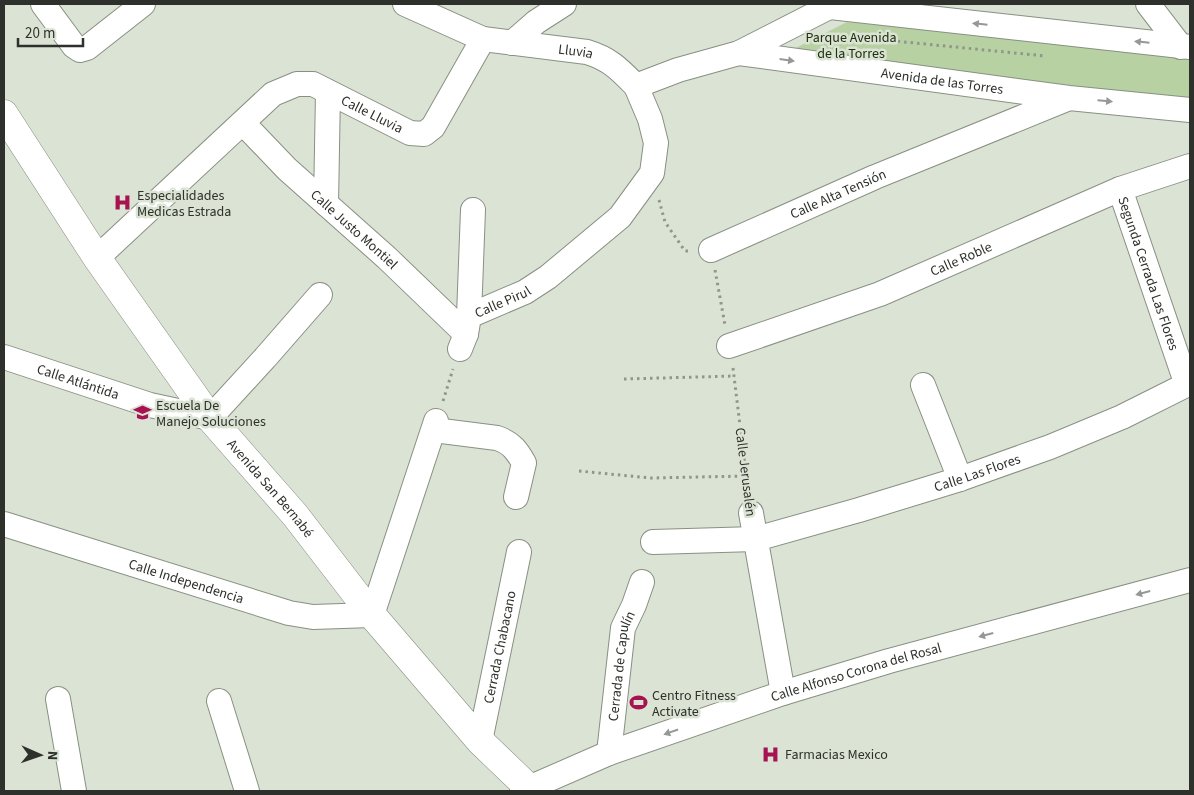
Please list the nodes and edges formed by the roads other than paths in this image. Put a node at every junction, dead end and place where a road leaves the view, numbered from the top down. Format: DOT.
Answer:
graph roads {
  1 [pos="44,4"];
  2 [pos="143,4"];
  3 [pos="405,4"];
  4 [pos="564,4"];
  5 [pos="1148,4"];
  6 [pos="832,6"];
  7 [pos="483,40"];
  8 [pos="512,42"];
  9 [pos="1186,47"];
  10 [pos="739,53"];
  11 [pos="636,86"];
  12 [pos="328,92"];
  13 [pos="1069,98"];
  14 [pos="1190,110"];
  15 [pos="4,114"];
  16 [pos="243,123"];
  17 [pos="1190,166"];
  18 [pos="1120,189"];
  19 [pos="326,204"];
  20 [pos="473,210"];
  21 [pos="711,250"];
  22 [pos="96,258"];
  23 [pos="320,295"];
  24 [pos="465,333"];
  25 [pos="729,346"];
  26 [pos="4,357"];
  27 [pos="1188,384"];
  28 [pos="924,385"];
  29 [pos="210,418"];
  30 [pos="960,479"];
  31 [pos="516,497"];
  32 [pos="750,513"];
  33 [pos="4,524"];
  34 [pos="756,539"];
  35 [pos="653,542"];
  36 [pos="519,552"];
  37 [pos="1190,580"];
  38 [pos="642,582"];
  39 [pos="372,615"];
  40 [pos="783,693"];
  41 [pos="58,699"];
  42 [pos="219,701"];
  43 [pos="480,741"];
  44 [pos="609,753"];
  45 [pos="527,790"];
  46 [pos="74,791"];
  47 [pos="247,791"];
  1 -- 2 [label="street"];
  3 -- 7 [label="street, Lluvia"];
  4 -- 8 [label="street"];
  5 -- 9 [label="street"];
  9 -- 6 [label="street, one-way"];
  6 -- 10 [label="street"];
  7 -- 8 [label="street, Lluvia"];
  7 -- 12 [label="street, Calle Lluvia"];
  8 -- 11 [label="street, Lluvia"];
  10 -- 11 [label="street"];
  10 -- 13 [label="street, Avenida de las Torres, one-way"];
  11 -- 24 [label="street, Calle Pirul"];
  12 -- 16 [label="street, Calle Lluvia"];
  12 -- 19 [label="street"];
  13 -- 14 [label="street, Avenida de las Torres, one-way"];
  13 -- 21 [label="street, Calle Alta Tensión"];
  15 -- 22 [label="main road, Avenida San Bernabé"];
  16 -- 19 [label="street, Calle Justo Montiel"];
  16 -- 22 [label="street"];
  17 -- 18 [label="street, Calle Roble"];
  18 -- 25 [label="street, Calle Roble"];
  18 -- 27 [label="street, Segunda Cerrada Las Flores"];
  19 -- 24 [label="street, Calle Justo Montiel"];
  20 -- 24 [label="street"];
  22 -- 29 [label="main road, Avenida San Bernabé"];
  23 -- 29 [label="street"];
  26 -- 29 [label="street, Calle Atlántida"];
  27 -- 30 [label="street, Calle Las Flores"];
  28 -- 30 [label="street"];
  29 -- 39 [label="main road, Avenida San Bernabé"];
  30 -- 34 [label="street, Calle Las Flores"];
  31 -- 39 [label="street"];
  32 -- 34 [label="street, Calle Jerusalén"];
  33 -- 39 [label="street, Calle Independencia"];
  34 -- 35 [label="street, Calle Las Flores"];
  34 -- 40 [label="street, Calle Jerusalén"];
  36 -- 43 [label="street, Cerrada Chabacano"];
  37 -- 40 [label="street, Calle Alfonso Corona del Rosal, one-way"];
  38 -- 44 [label="street, Cerrada de Capulín"];
  39 -- 43 [label="main road, Avenida San Bernabé"];
  40 -- 44 [label="street, Calle Alfonso Corona del Rosal, one-way"];
  41 -- 46 [label="street"];
  42 -- 47 [label="street"];
  43 -- 45 [label="main road, Avenida San Bernabé"];
  44 -- 45 [label="street, Calle Alfonso Corona del Rosal"];
}
